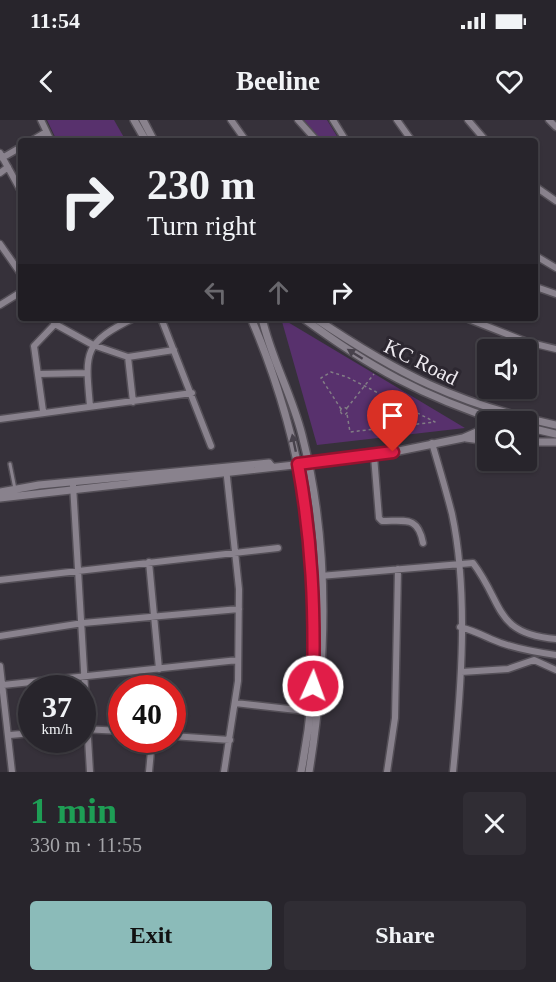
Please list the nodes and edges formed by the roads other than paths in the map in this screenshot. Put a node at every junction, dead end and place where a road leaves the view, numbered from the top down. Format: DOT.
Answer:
graph roads {
  1 [pos="40,120"];
  2 [pos="134,120"];
  3 [pos="142,120"];
  4 [pos="231,120"];
  5 [pos="298,120"];
  6 [pos="333,120"];
  7 [pos="397,120"];
  8 [pos="468,120"];
  9 [pos="549,120"];
  10 [pos="556,127"];
  11 [pos="46,132"];
  12 [pos="36,138"];
  13 [pos="49,138"];
  14 [pos="144,138"];
  15 [pos="152,138"];
  16 [pos="244,138"];
  17 [pos="314,138"];
  18 [pos="344,138"];
  19 [pos="410,138"];
  20 [pos="483,138"];
  21 [pos="18,148"];
  22 [pos="1,155"];
  23 [pos="8,168"];
  24 [pos="0,172"];
  25 [pos="18,185"];
  26 [pos="538,188"];
  27 [pos="556,201"];
  28 [pos="0,244"];
  29 [pos="538,257"];
  30 [pos="18,263"];
  31 [pos="556,268"];
  32 [pos="538,288"];
  33 [pos="18,294"];
  34 [pos="556,294"];
  35 [pos="0,305"];
  36 [pos="53,321"];
  37 [pos="128,321"];
  38 [pos="161,321"];
  39 [pos="252,321"];
  40 [pos="263,321"];
  41 [pos="307,321"];
  42 [pos="320,321"];
  43 [pos="474,321"];
  44 [pos="93,345"];
  45 [pos="174,350"];
  46 [pos="556,350"];
  47 [pos="128,357"];
  48 [pos="87,373"];
  49 [pos="39,374"];
  50 [pos="192,393"];
  51 [pos="133,402"];
  52 [pos="90,406"];
  53 [pos="44,411"];
  54 [pos="499,411"];
  55 [pos="477,412"];
  56 [pos="0,419"];
  57 [pos="537,421"];
  58 [pos="556,425"];
  59 [pos="537,430"];
  60 [pos="477,432"];
  61 [pos="556,434"];
  62 [pos="463,438"];
  63 [pos="477,440"];
  64 [pos="537,442"];
  65 [pos="556,442"];
  66 [pos="432,443"];
  67 [pos="211,446"];
  68 [pos="374,456"];
  69 [pos="307,463"];
  70 [pos="298,464"];
  71 [pos="10,465"];
  72 [pos="226,470"];
  73 [pos="73,485"];
  74 [pos="15,489"];
  75 [pos="0,492"];
  76 [pos="0,498"];
  77 [pos="423,543"];
  78 [pos="278,548"];
  79 [pos="236,552"];
  80 [pos="149,562"];
  81 [pos="458,563"];
  82 [pos="80,568"];
  83 [pos="398,569"];
  84 [pos="316,577"];
  85 [pos="0,580"];
  86 [pos="239,609"];
  87 [pos="154,616"];
  88 [pos="83,623"];
  89 [pos="460,627"];
  90 [pos="0,636"];
  91 [pos="556,639"];
  92 [pos="556,655"];
  93 [pos="238,660"];
  94 [pos="0,666"];
  95 [pos="159,669"];
  96 [pos="556,670"];
  97 [pos="460,672"];
  98 [pos="86,675"];
  99 [pos="96,676"];
  100 [pos="18,684"];
  101 [pos="3,686"];
  102 [pos="235,703"];
  103 [pos="314,712"];
  104 [pos="18,734"];
  105 [pos="10,735"];
  106 [pos="186,737"];
  107 [pos="230,741"];
  108 [pos="88,753"];
  109 [pos="151,753"];
  110 [pos="12,772"];
  111 [pos="90,772"];
  112 [pos="149,772"];
  113 [pos="224,772"];
  114 [pos="301,772"];
  115 [pos="309,772"];
  116 [pos="387,772"];
  117 [pos="453,772"];
  1 -- 11 [label="street"];
  2 -- 14 [label="street"];
  3 -- 15 [label="street"];
  4 -- 16 [label="street"];
  5 -- 17 [label="street"];
  6 -- 18 [label="street"];
  7 -- 19 [label="street"];
  8 -- 20 [label="street"];
  9 -- 10 [label="street"];
  11 -- 12 [label="street"];
  11 -- 13 [label="street"];
  21 -- 22 [label="street"];
  22 -- 23 [label="street"];
  23 -- 24 [label="street"];
  23 -- 25 [label="street"];
  26 -- 27 [label="street"];
  28 -- 30 [label="street"];
  29 -- 31 [label="street"];
  32 -- 34 [label="street"];
  33 -- 35 [label="street"];
  36 -- 44 [label="street"];
  36 -- 49 [label="street"];
  37 -- 44 [label="street"];
  38 -- 45 [label="street"];
  70 -- 39 [label="street, one-way"];
  40 -- 69 [label="street"];
  55 -- 41 [label="street, one-way"];
  42 -- 54 [label="street, KC Road"];
  43 -- 46 [label="street"];
  44 -- 47 [label="street"];
  44 -- 48 [label="street"];
  45 -- 47 [label="street"];
  45 -- 50 [label="street"];
  47 -- 51 [label="street"];
  48 -- 49 [label="street"];
  48 -- 52 [label="street"];
  49 -- 53 [label="street"];
  50 -- 51 [label="street"];
  50 -- 67 [label="street"];
  51 -- 52 [label="street"];
  52 -- 53 [label="street"];
  53 -- 56 [label="street"];
  57 -- 58 [label="street, KC Road"];
  59 -- 61 [label="street"];
  60 -- 62 [label="street"];
  62 -- 63 [label="street"];
  62 -- 66 [label="street"];
  64 -- 65 [label="street"];
  66 -- 68 [label="street"];
  66 -- 81 [label="street"];
  68 -- 69 [label="street"];
  68 -- 77 [label="street"];
  69 -- 70 [label="street"];
  69 -- 84 [label="street"];
  70 -- 72 [label="street"];
  70 -- 84 [label="street"];
  71 -- 74 [label="lane"];
  72 -- 73 [label="street"];
  72 -- 79 [label="street"];
  73 -- 74 [label="street"];
  73 -- 76 [label="street"];
  73 -- 82 [label="street"];
  74 -- 75 [label="street"];
  78 -- 79 [label="street"];
  79 -- 80 [label="street"];
  79 -- 86 [label="street"];
  80 -- 82 [label="street"];
  80 -- 87 [label="street"];
  81 -- 83 [label="street"];
  81 -- 89 [label="street"];
  81 -- 91 [label="street"];
  82 -- 85 [label="street"];
  82 -- 88 [label="street"];
  83 -- 84 [label="street"];
  83 -- 116 [label="street"];
  84 -- 103 [label="street"];
  86 -- 87 [label="street"];
  86 -- 93 [label="street"];
  87 -- 88 [label="street"];
  87 -- 95 [label="street"];
  88 -- 90 [label="street"];
  88 -- 98 [label="street"];
  89 -- 92 [label="street"];
  89 -- 97 [label="street"];
  93 -- 95 [label="street"];
  93 -- 102 [label="street"];
  94 -- 101 [label="street"];
  95 -- 99 [label="street"];
  96 -- 97 [label="street"];
  97 -- 117 [label="street"];
  100 -- 101 [label="street"];
  101 -- 105 [label="street"];
  102 -- 103 [label="street"];
  102 -- 107 [label="street"];
  103 -- 114 [label="street"];
  103 -- 115 [label="street"];
  104 -- 105 [label="street"];
  105 -- 110 [label="street"];
  106 -- 107 [label="street"];
  107 -- 113 [label="street"];
  108 -- 111 [label="street"];
  109 -- 112 [label="street"];
}
